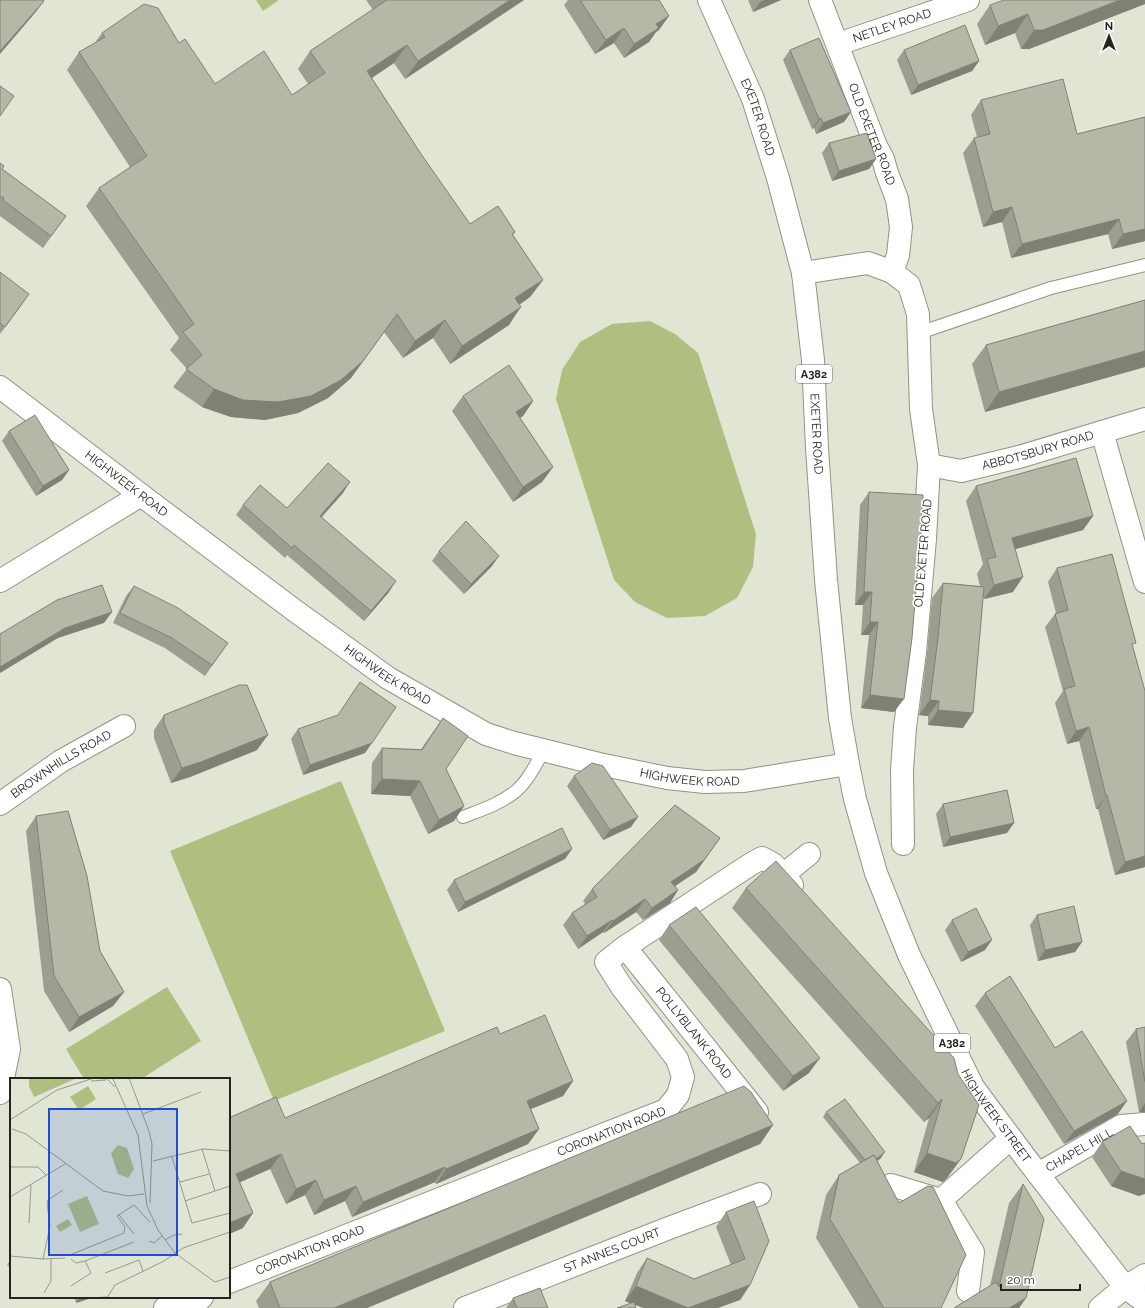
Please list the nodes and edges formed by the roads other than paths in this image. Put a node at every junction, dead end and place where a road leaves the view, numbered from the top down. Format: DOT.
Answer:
graph roads {
  1 [pos="709,0"];
  2 [pos="820,0"];
  3 [pos="968,0"];
  4 [pos="838,44"];
  5 [pos="1145,264"];
  6 [pos="892,272"];
  7 [pos="803,273"];
  8 [pos="918,333"];
  9 [pos="0,387"];
  10 [pos="1145,419"];
  11 [pos="1102,432"];
  12 [pos="929,465"];
  13 [pos="141,495"];
  14 [pos="0,581"];
  15 [pos="1145,582"];
  16 [pos="124,726"];
  17 [pos="544,750"];
  18 [pos="848,764"];
  19 [pos="0,804"];
  20 [pos="463,816"];
  21 [pos="903,844"];
  22 [pos="809,854"];
  23 [pos="783,875"];
  24 [pos="804,898"];
  25 [pos="625,947"];
  26 [pos="0,989"];
  27 [pos="0,1093"];
  28 [pos="763,1119"];
  29 [pos="1145,1124"];
  30 [pos="1011,1138"];
  31 [pos="1038,1174"];
  32 [pos="891,1185"];
  33 [pos="760,1194"];
  34 [pos="940,1200"];
  35 [pos="1145,1275"];
  36 [pos="230,1282"];
  37 [pos="1125,1287"];
  38 [pos="968,1290"];
  39 [pos="201,1298"];
  40 [pos="1145,1302"];
  41 [pos="165,1308"];
  42 [pos="178,1308"];
  43 [pos="191,1308"];
  44 [pos="465,1308"];
  45 [pos="1100,1308"];
  1 -- 7 [label="street, EXETER ROAD / A382"];
  2 -- 4 [label="street, OLD EXETER ROAD"];
  3 -- 4 [label="street, NETLEY ROAD"];
  4 -- 6 [label="street, OLD EXETER ROAD"];
  5 -- 8 [label="lane"];
  6 -- 7 [label="street, OLD EXETER ROAD"];
  6 -- 8 [label="street, OLD EXETER ROAD"];
  7 -- 18 [label="street, EXETER ROAD / A382"];
  8 -- 12 [label="street, OLD EXETER ROAD"];
  9 -- 13 [label="street, HIGHWEEK ROAD"];
  10 -- 11 [label="street, ABBOTSBURY ROAD"];
  11 -- 12 [label="street, ABBOTSBURY ROAD"];
  11 -- 15 [label="street"];
  12 -- 21 [label="street, OLD EXETER ROAD"];
  13 -- 14 [label="street"];
  13 -- 17 [label="street, HIGHWEEK ROAD"];
  16 -- 19 [label="street, BROWNHILLS ROAD"];
  17 -- 18 [label="street, HIGHWEEK ROAD"];
  17 -- 20 [label="lane"];
  18 -- 30 [label="street, HIGHWEEK STREET / A382"];
  22 -- 23 [label="street"];
  23 -- 24 [label="street"];
  23 -- 25 [label="street, CORONATION ROAD"];
  25 -- 28 [label="street, POLLYBLANK ROAD"];
  25 -- 36 [label="street, CORONATION ROAD"];
  26 -- 27 [label="street"];
  29 -- 31 [label="street, CHAPEL HILL"];
  30 -- 31 [label="street, HIGHWEEK STREET / A382"];
  30 -- 34 [label="street"];
  31 -- 37 [label="street, HIGHWEEK STREET / A382"];
  32 -- 34 [label="street"];
  33 -- 44 [label="street, ST ANNES COURT"];
  34 -- 38 [label="street"];
  35 -- 37 [label="street"];
  37 -- 40 [label="street, HIGHWEEK STREET"];
  37 -- 45 [label="street"];
  39 -- 43 [label="street"];
  41 -- 42 [label="street"];
}
